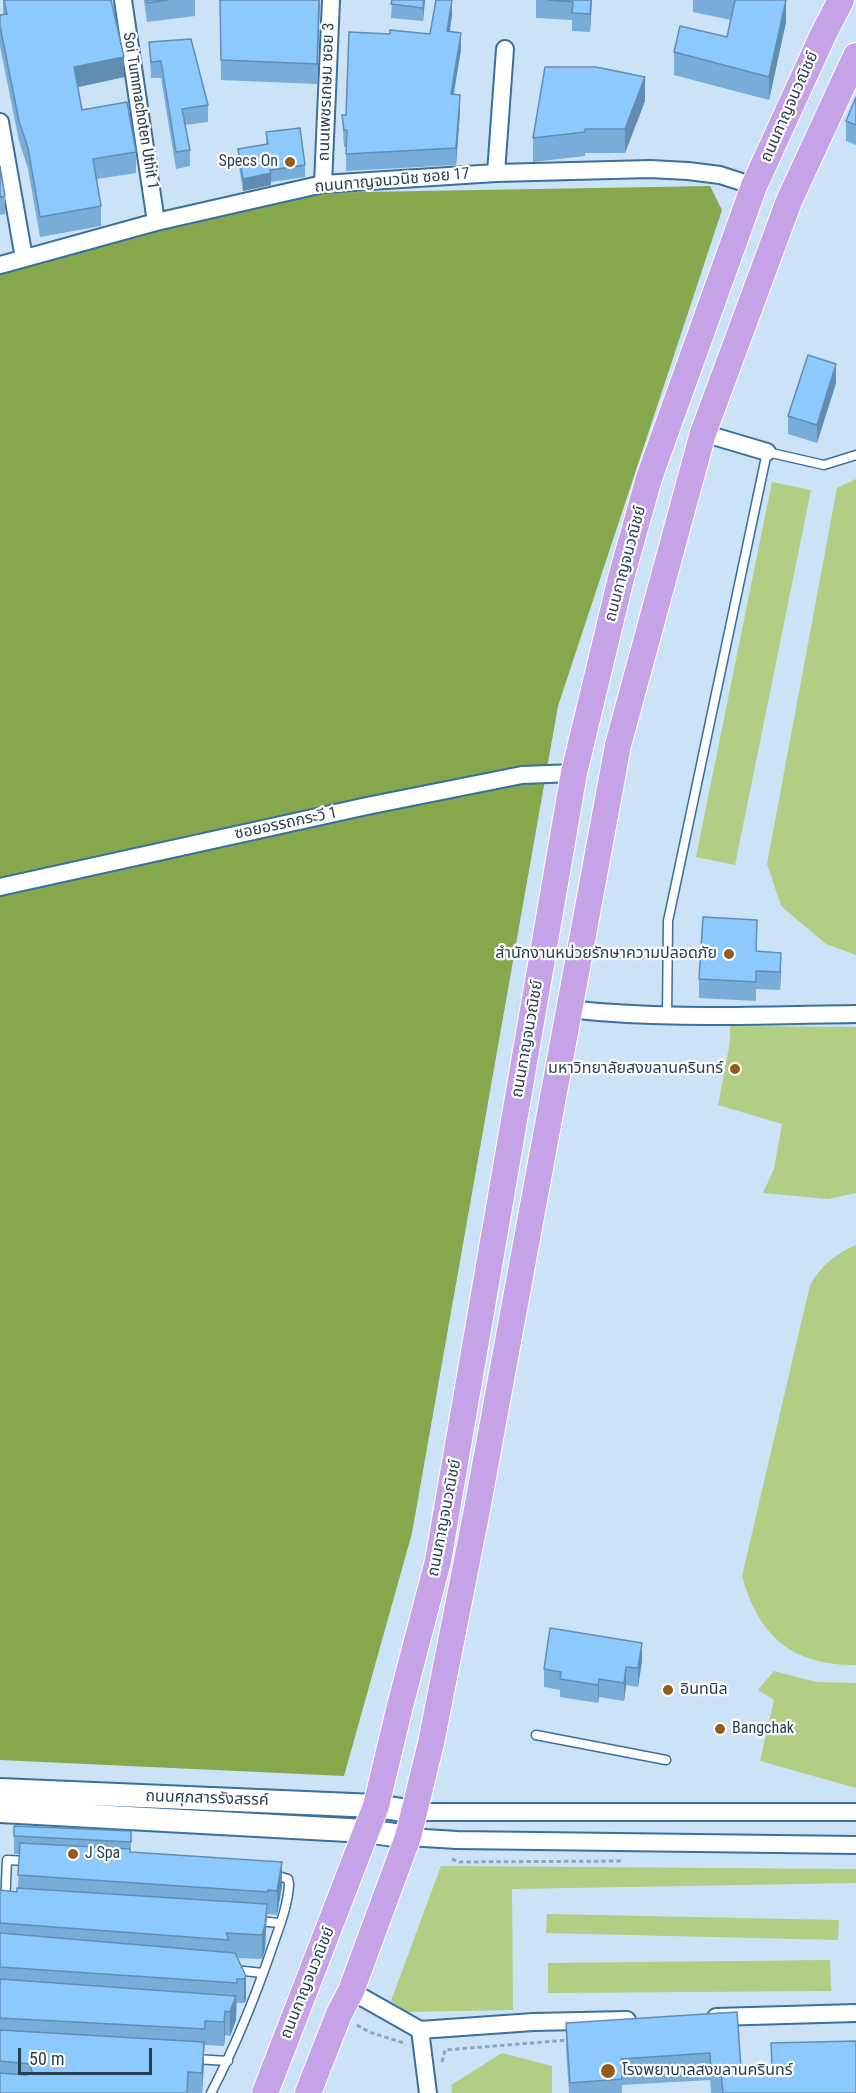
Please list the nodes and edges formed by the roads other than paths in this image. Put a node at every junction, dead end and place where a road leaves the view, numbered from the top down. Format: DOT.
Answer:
graph roads {
  1 [pos="123,0"];
  2 [pos="331,0"];
  3 [pos="841,0"];
  4 [pos="505,49"];
  5 [pos="856,57"];
  6 [pos="0,122"];
  7 [pos="496,173"];
  8 [pos="323,184"];
  9 [pos="754,186"];
  10 [pos="156,222"];
  11 [pos="24,258"];
  12 [pos="0,265"];
  13 [pos="704,433"];
  14 [pos="766,452"];
  15 [pos="856,455"];
  16 [pos="574,773"];
  17 [pos="0,887"];
  18 [pos="534,1006"];
  19 [pos="568,1009"];
  20 [pos="856,1014"];
  21 [pos="667,1017"];
  22 [pos="536,1735"];
  23 [pos="666,1760"];
  24 [pos="0,1790"];
  25 [pos="376,1806"];
  26 [pos="0,1811"];
  27 [pos="415,1812"];
  28 [pos="856,1812"];
  29 [pos="366,1831"];
  30 [pos="408,1837"];
  31 [pos="856,1845"];
  32 [pos="42,1862"];
  33 [pos="262,1873"];
  34 [pos="2,1905"];
  35 [pos="16,1906"];
  36 [pos="246,1921"];
  37 [pos="280,1923"];
  38 [pos="227,1970"];
  39 [pos="263,1973"];
  40 [pos="345,2002"];
  41 [pos="856,2013"];
  42 [pos="235,2014"];
  43 [pos="247,2014"];
  44 [pos="700,2018"];
  45 [pos="640,2019"];
  46 [pos="420,2030"];
  47 [pos="182,2058"];
  48 [pos="228,2061"];
  49 [pos="211,2093"];
  50 [pos="265,2093"];
  51 [pos="308,2093"];
  52 [pos="428,2093"];
  1 -- 10 [label="street, Soi Tummachoten Uthit 1"];
  2 -- 8 [label="street, ถนนเพชรเกษม ซอย 3"];
  3 -- 9 [label="main road, ถนนกาญจนวณิชย์"];
  4 -- 7 [label="street"];
  5 -- 13 [label="main road, ถนนกาญจนวณิชย์"];
  6 -- 11 [label="street"];
  7 -- 8 [label="street, ถนนกาญจนวนิช ซอย 17"];
  7 -- 9 [label="street, ถนนกาญจนวนิช ซอย 17"];
  8 -- 10 [label="street, ถนนกาญจนวนิช ซอย 17"];
  9 -- 16 [label="main road, ถนนกาญจนวณิชย์"];
  10 -- 11 [label="street, ถนนกาญจนวนิช ซอย 17"];
  11 -- 12 [label="street, ถนนกาญจนวนิช ซอย 17"];
  13 -- 14 [label="street"];
  13 -- 19 [label="main road, ถนนกาญจนวณิชย์"];
  14 -- 15 [label="lane"];
  14 -- 21 [label="lane"];
  16 -- 17 [label="street, ซอยอรรถกระวี 1"];
  16 -- 18 [label="main road, ถนนกาญจนวณิชย์"];
  18 -- 19 [label="main road"];
  18 -- 25 [label="main road, ถนนกาญจนวณิชย์"];
  19 -- 21 [label="street"];
  19 -- 27 [label="main road, ถนนกาญจนวณิชย์"];
  20 -- 21 [label="street"];
  22 -- 23 [label="lane"];
  24 -- 25 [label="street, ถนนศุภสารรังสรรค์"];
  25 -- 27 [label="street, ถนนศุภสารรังสรรค์"];
  25 -- 29 [label="main road, ถนนกาญจนวณิชย์"];
  26 -- 29 [label="street, ถนนศุภสารรังสรรค์"];
  27 -- 28 [label="street"];
  27 -- 30 [label="main road, ถนนกาญจนวณิชย์"];
  29 -- 30 [label="street, ถนนศุภสารรังสรรค์"];
  29 -- 50 [label="main road, ถนนกาญจนวณิชย์"];
  30 -- 31 [label="street"];
  30 -- 40 [label="main road, ถนนกาญจนวณิชย์"];
  32 -- 34 [label="lane"];
  33 -- 37 [label="lane"];
  34 -- 35 [label="lane"];
  36 -- 37 [label="lane"];
  37 -- 39 [label="lane"];
  38 -- 39 [label="lane"];
  39 -- 43 [label="lane"];
  40 -- 46 [label="street"];
  40 -- 51 [label="main road, ถนนกาญจนวณิชย์"];
  41 -- 44 [label="street"];
  42 -- 43 [label="lane"];
  43 -- 48 [label="lane"];
  45 -- 46 [label="street"];
  46 -- 52 [label="street"];
  47 -- 48 [label="lane"];
  48 -- 49 [label="lane"];
}
